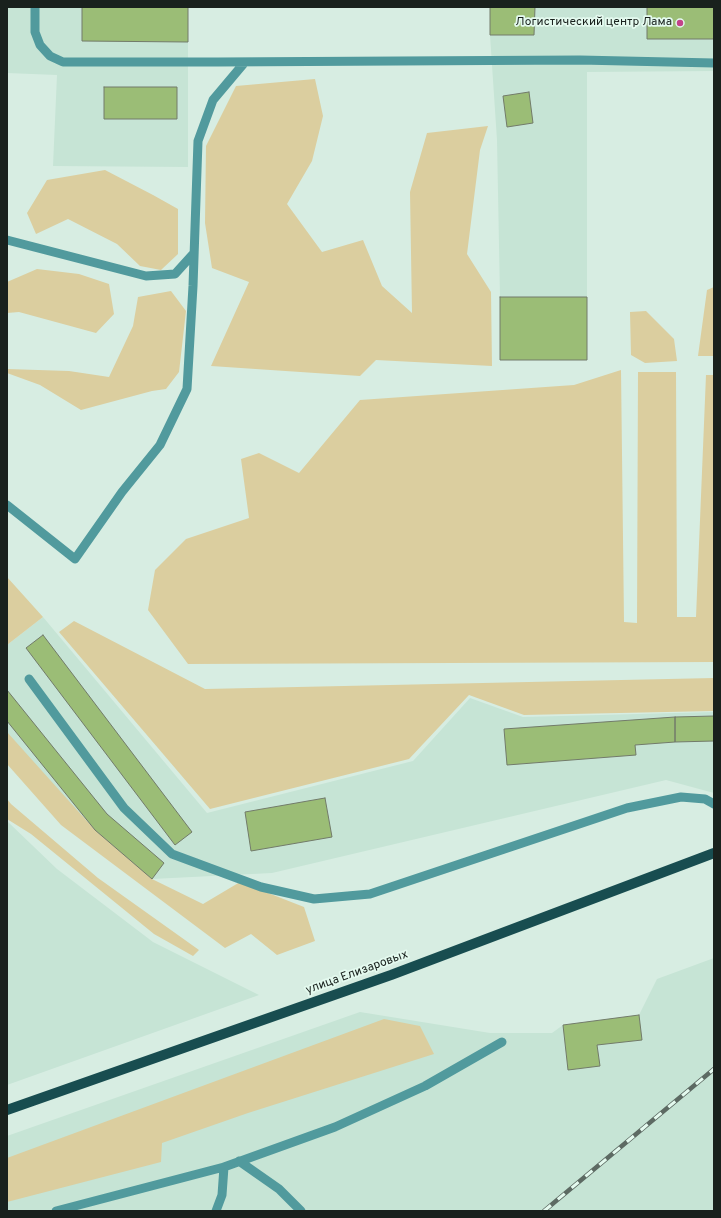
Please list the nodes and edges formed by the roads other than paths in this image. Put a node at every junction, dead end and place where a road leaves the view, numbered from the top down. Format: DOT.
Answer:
graph roads {
  1 [pos="35,7"];
  2 [pos="245,62"];
  3 [pos="714,63"];
  4 [pos="7,240"];
  5 [pos="194,253"];
  6 [pos="7,505"];
  7 [pos="30,679"];
  8 [pos="714,804"];
  9 [pos="714,853"];
  10 [pos="502,1042"];
  11 [pos="7,1110"];
  12 [pos="239,1161"];
  13 [pos="224,1167"];
  14 [pos="56,1211"];
  15 [pos="216,1211"];
  16 [pos="301,1211"];
  1 -- 2 [label="lane"];
  2 -- 3 [label="lane"];
  2 -- 5 [label="lane"];
  4 -- 5 [label="lane"];
  5 -- 6 [label="lane"];
  7 -- 8 [label="lane"];
  9 -- 11 [label="main road, улица Елизаровых"];
  10 -- 12 [label="lane"];
  12 -- 13 [label="lane"];
  12 -- 16 [label="lane"];
  13 -- 14 [label="lane"];
  13 -- 15 [label="lane"];
}
